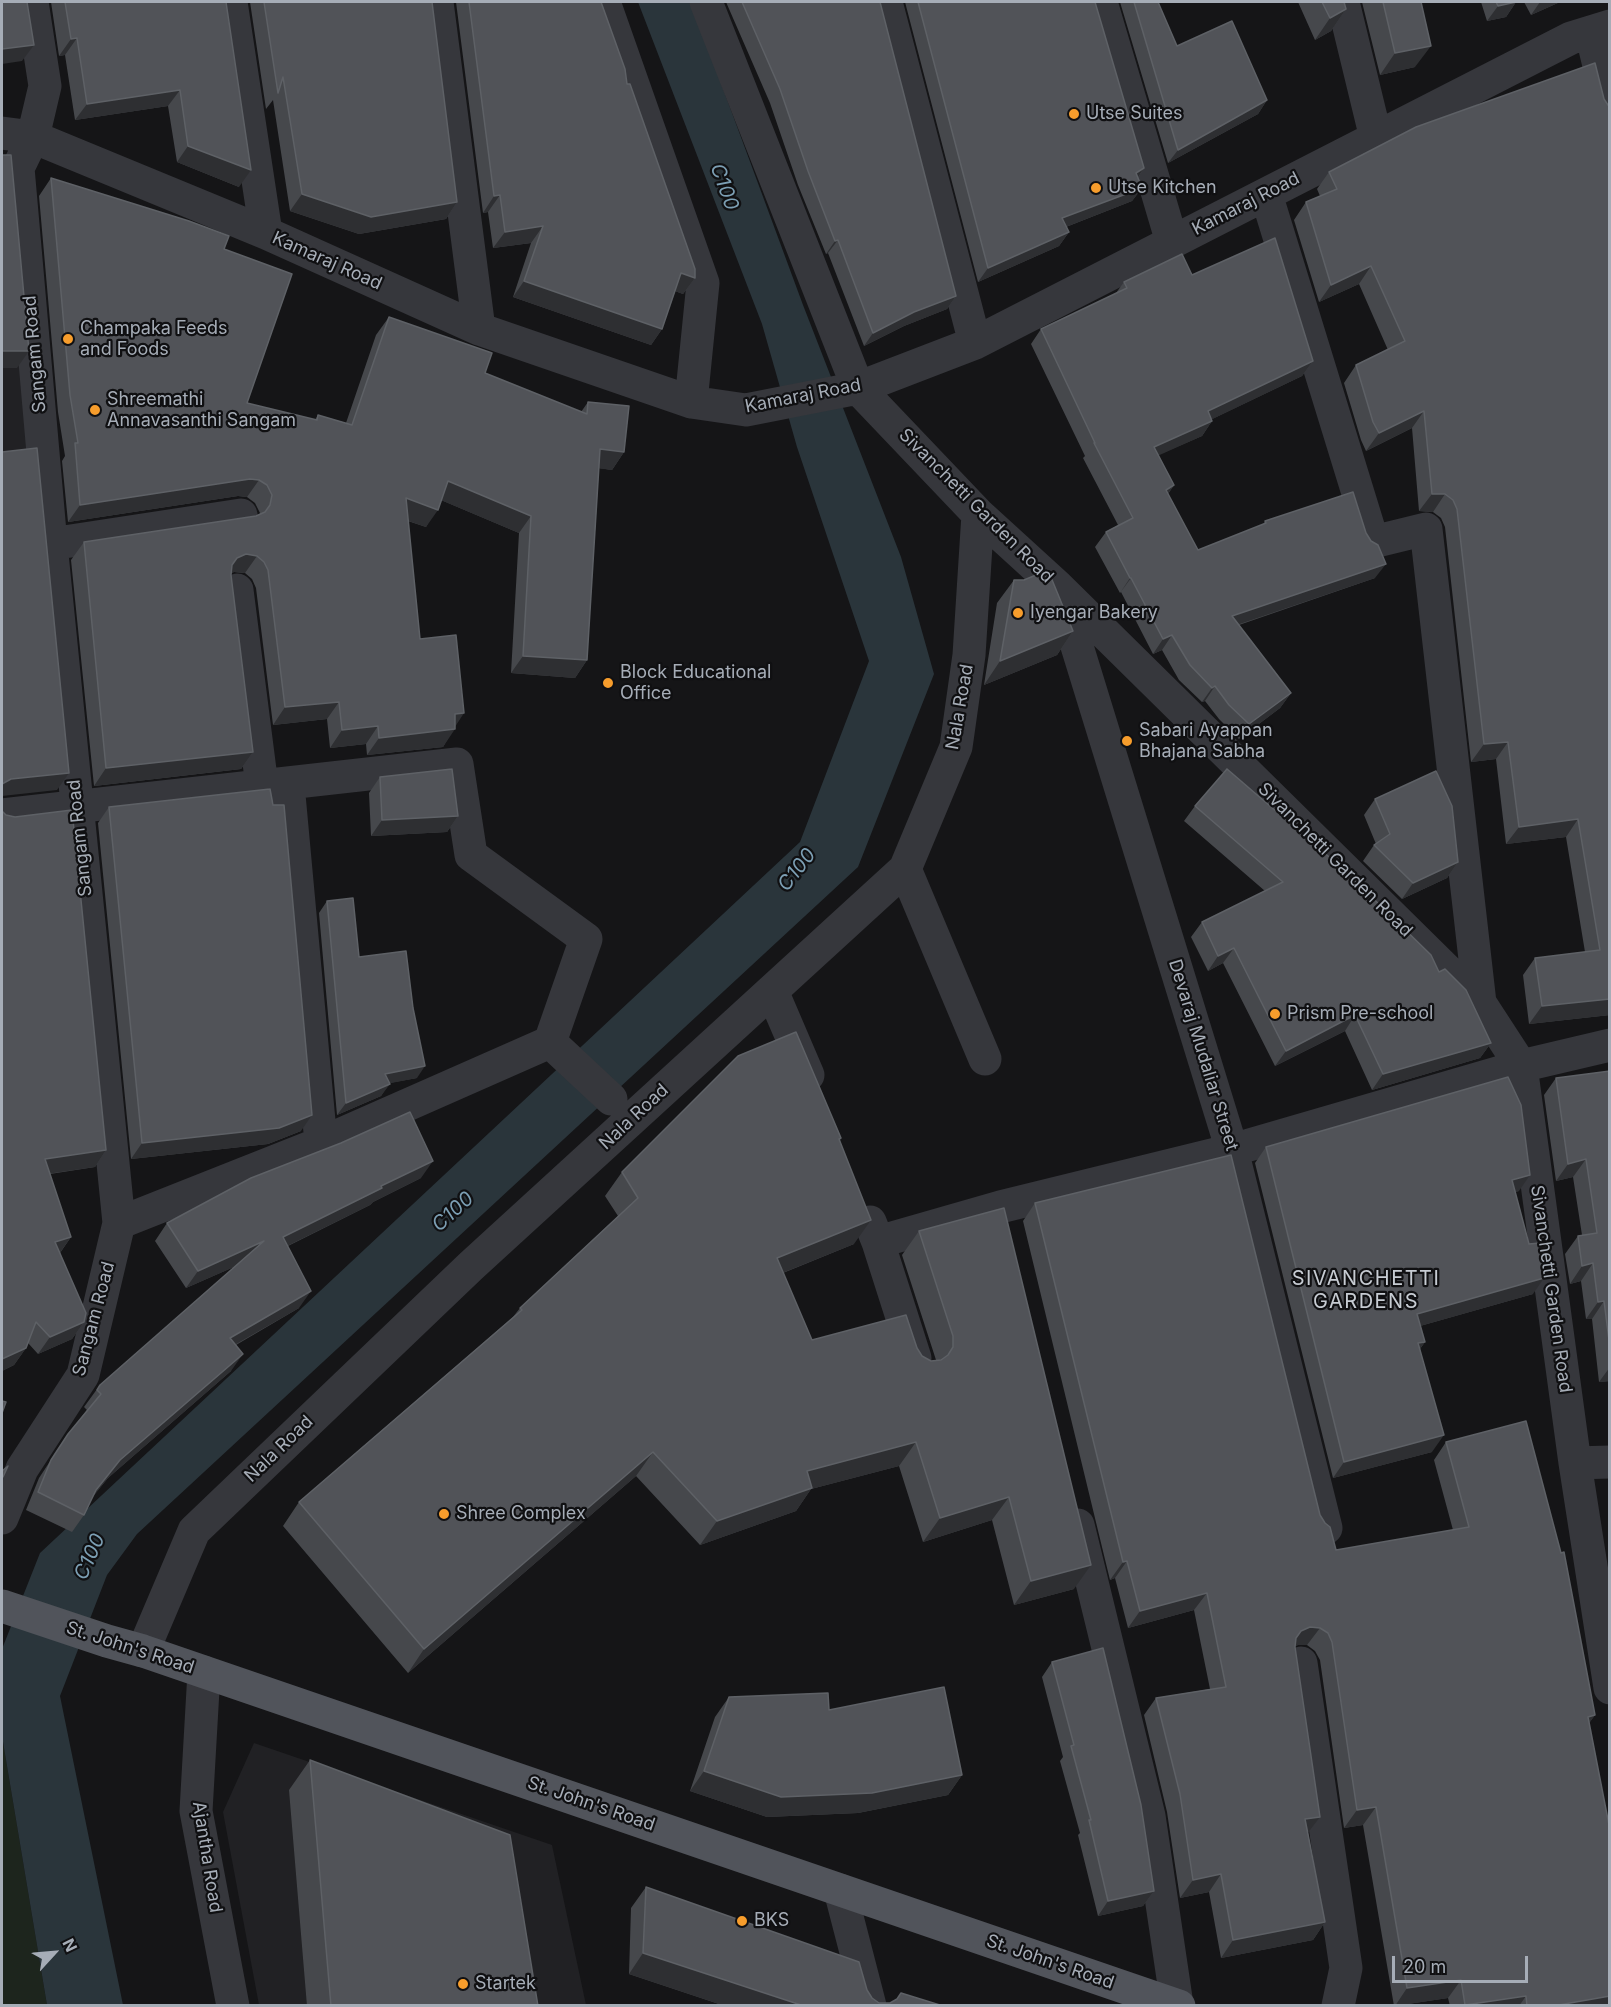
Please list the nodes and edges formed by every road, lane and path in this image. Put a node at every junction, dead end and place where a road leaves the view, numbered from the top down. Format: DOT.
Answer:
graph roads {
  1 [pos="32,2"];
  2 [pos="231,2"];
  3 [pos="437,2"];
  4 [pos="604,2"];
  5 [pos="706,2"];
  6 [pos="886,2"];
  7 [pos="1101,2"];
  8 [pos="1343,2"];
  9 [pos="1600,29"];
  10 [pos="1610,112"];
  11 [pos="17,135"];
  12 [pos="1376,138"];
  13 [pos="1266,194"];
  14 [pos="266,233"];
  15 [pos="1172,242"];
  16 [pos="479,329"];
  17 [pos="975,343"];
  18 [pos="858,388"];
  19 [pos="691,402"];
  20 [pos="978,514"];
  21 [pos="241,515"];
  22 [pos="51,544"];
  23 [pos="1058,587"];
  24 [pos="237,590"];
  25 [pos="275,785"];
  26 [pos="76,807"];
  27 [pos="2,815"];
  28 [pos="905,869"];
  29 [pos="772,991"];
  30 [pos="1479,1003"];
  31 [pos="1610,1045"];
  32 [pos="558,1050"];
  33 [pos="986,1059"];
  34 [pos="1521,1066"];
  35 [pos="611,1099"];
  36 [pos="818,1100"];
  37 [pos="321,1143"];
  38 [pos="1232,1150"];
  39 [pos="860,1199"];
  40 [pos="119,1223"];
  41 [pos="878,1242"];
  42 [pos="918,1366"];
  43 [pos="1610,1462"];
  44 [pos="1575,1463"];
  45 [pos="1070,1494"];
  46 [pos="2,1518"];
  47 [pos="1326,1528"];
  48 [pos="5,1608"];
  49 [pos="143,1651"];
  50 [pos="1301,1664"];
  51 [pos="204,1672"];
  52 [pos="1610,1688"];
  53 [pos="840,1890"];
  54 [pos="1178,2005"];
  55 [pos="233,2006"];
  56 [pos="870,2006"];
  57 [pos="1338,2006"];
  1 -- 11 [label="street, Sangam Road"];
  2 -- 14 [label="street"];
  3 -- 16 [label="street"];
  4 -- 19 [label="street"];
  5 -- 18 [label="street, Sivanchetti Garden Road"];
  6 -- 17 [label="street"];
  7 -- 15 [label="street"];
  8 -- 12 [label="street"];
  9 -- 10 [label="street"];
  9 -- 12 [label="street, Kamaraj Road"];
  11 -- 14 [label="street, Kamaraj Road"];
  11 -- 22 [label="street, Sangam Road"];
  12 -- 13 [label="street, Kamaraj Road"];
  13 -- 15 [label="street, Kamaraj Road"];
  13 -- 30 [label="street"];
  14 -- 16 [label="street, Kamaraj Road"];
  15 -- 17 [label="street, Kamaraj Road"];
  16 -- 19 [label="street, Kamaraj Road"];
  17 -- 18 [label="street, Kamaraj Road"];
  18 -- 19 [label="street, Kamaraj Road"];
  18 -- 20 [label="street, Sivanchetti Garden Road"];
  20 -- 23 [label="street, Sivanchetti Garden Road"];
  20 -- 28 [label="street, Nala Road"];
  21 -- 22 [label="street"];
  22 -- 26 [label="street, Sangam Road"];
  23 -- 30 [label="street, Sivanchetti Garden Road"];
  23 -- 38 [label="street, Devaraj Mudaliar Street"];
  24 -- 25 [label="street"];
  25 -- 26 [label="street"];
  25 -- 32 [label="street"];
  25 -- 37 [label="street"];
  26 -- 27 [label="street"];
  26 -- 40 [label="street, Sangam Road"];
  28 -- 29 [label="street, Nala Road"];
  28 -- 33 [label="street"];
  29 -- 36 [label="street"];
  29 -- 49 [label="street, Nala Road"];
  30 -- 34 [label="street, Sivanchetti Garden Road"];
  31 -- 34 [label="street"];
  32 -- 35 [label="street"];
  32 -- 37 [label="street"];
  34 -- 38 [label="street"];
  34 -- 44 [label="street, Sivanchetti Garden Road"];
  37 -- 40 [label="street"];
  38 -- 41 [label="street"];
  38 -- 47 [label="street, Devaraj Mudaliar Street"];
  39 -- 41 [label="street"];
  40 -- 46 [label="street, Sangam Road"];
  41 -- 42 [label="street"];
  43 -- 44 [label="street"];
  44 -- 52 [label="street, Sivanchetti Garden Road"];
  45 -- 54 [label="street"];
  48 -- 49 [label="main road, St. John's Road"];
  49 -- 51 [label="main road, St. John's Road"];
  50 -- 57 [label="street"];
  51 -- 53 [label="main road, St. John's Road"];
  51 -- 55 [label="street, Ajantha Road"];
  53 -- 54 [label="main road, St. John's Road"];
  53 -- 56 [label="street"];
}
